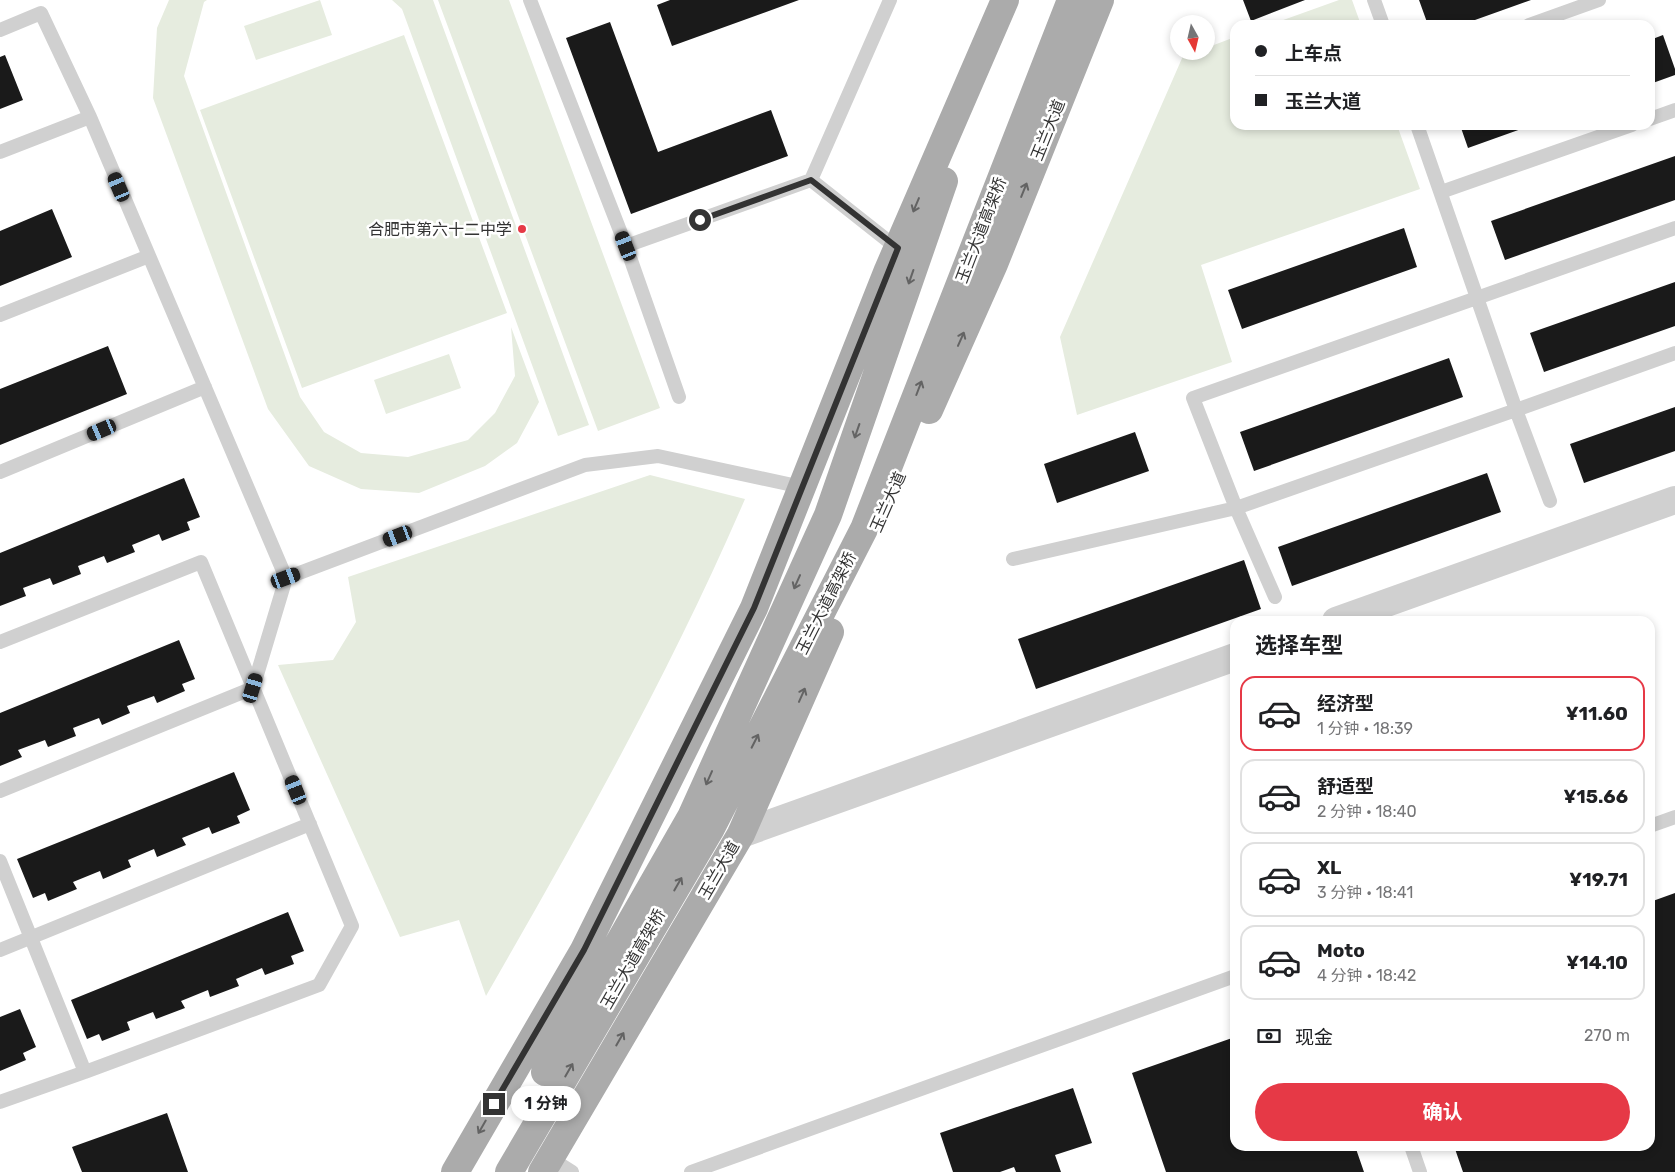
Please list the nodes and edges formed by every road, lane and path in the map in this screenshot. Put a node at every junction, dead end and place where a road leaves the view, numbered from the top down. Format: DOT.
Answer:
graph roads {
  1 [pos="530,0"];
  2 [pos="890,0"];
  3 [pos="1006,0"];
  4 [pos="1071,0"];
  5 [pos="1100,0"];
  6 [pos="1374,0"];
  7 [pos="1600,0"];
  8 [pos="1381,20"];
  9 [pos="1543,20"];
  10 [pos="0,30"];
  11 [pos="1675,110"];
  12 [pos="1655,116"];
  13 [pos="90,117"];
  14 [pos="1419,130"];
  15 [pos="1618,130"];
  16 [pos="0,152"];
  17 [pos="811,180"];
  18 [pos="1441,192"];
  19 [pos="1675,228"];
  20 [pos="626,246"];
  21 [pos="898,248"];
  22 [pos="149,256"];
  23 [pos="1477,298"];
  24 [pos="0,315"];
  25 [pos="1675,353"];
  26 [pos="204,387"];
  27 [pos="679,397"];
  28 [pos="1516,410"];
  29 [pos="0,472"];
  30 [pos="802,487"];
  31 [pos="1675,500"];
  32 [pos="1550,501"];
  33 [pos="1236,508"];
  34 [pos="1013,559"];
  35 [pos="286,578"];
  36 [pos="1275,597"];
  37 [pos="1350,616"];
  38 [pos="0,642"];
  39 [pos="1230,659"];
  40 [pos="253,688"];
  41 [pos="0,791"];
  42 [pos="1675,817"];
  43 [pos="310,824"];
  44 [pos="1655,824"];
  45 [pos="741,834"];
  46 [pos="0,861"];
  47 [pos="31,937"];
  48 [pos="0,950"];
  49 [pos="1230,978"];
  50 [pos="85,1072"];
  51 [pos="0,1102"];
  52 [pos="1413,1151"];
  53 [pos="554,1167"];
  54 [pos="455,1172"];
  55 [pos="488,1172"];
  56 [pos="509,1172"];
  57 [pos="691,1172"];
  58 [pos="1420,1172"];
  1 -- 20 [label="lane"];
  2 -- 17 [label="lane"];
  3 -- 21 [label="main road, one-way"];
  3 -- 55 [label="main road, 玉兰大道高架桥, one-way"];
  56 -- 4 [label="main road, 玉兰大道高架桥, one-way"];
  45 -- 5 [label="main road, 玉兰大道, one-way"];
  6 -- 8 [label="lane"];
  7 -- 9 [label="lane"];
  10 -- 13 [label="lane"];
  11 -- 12 [label="lane"];
  13 -- 16 [label="lane"];
  13 -- 22 [label="lane"];
  14 -- 18 [label="lane"];
  15 -- 18 [label="lane"];
  17 -- 20 [label="lane"];
  17 -- 21 [label="lane"];
  18 -- 23 [label="lane"];
  19 -- 23 [label="lane"];
  20 -- 27 [label="lane"];
  21 -- 30 [label="main road"];
  22 -- 24 [label="lane"];
  22 -- 26 [label="lane"];
  23 -- 28 [label="lane"];
  23 -- 33 [label="lane"];
  25 -- 28 [label="lane"];
  26 -- 29 [label="lane"];
  26 -- 35 [label="lane"];
  28 -- 32 [label="lane"];
  28 -- 33 [label="lane"];
  30 -- 35 [label="lane"];
  30 -- 54 [label="main road, one-way"];
  31 -- 37 [label="street"];
  33 -- 34 [label="lane"];
  33 -- 36 [label="lane"];
  35 -- 40 [label="lane"];
  38 -- 40 [label="lane"];
  39 -- 45 [label="street"];
  40 -- 41 [label="lane"];
  40 -- 43 [label="lane"];
  42 -- 44 [label="lane"];
  43 -- 47 [label="lane"];
  43 -- 50 [label="lane"];
  53 -- 45 [label="main road, 玉兰大道, one-way"];
  46 -- 47 [label="lane"];
  47 -- 48 [label="lane"];
  47 -- 50 [label="lane"];
  49 -- 57 [label="lane"];
  50 -- 51 [label="lane"];
  52 -- 58 [label="lane"];
}
